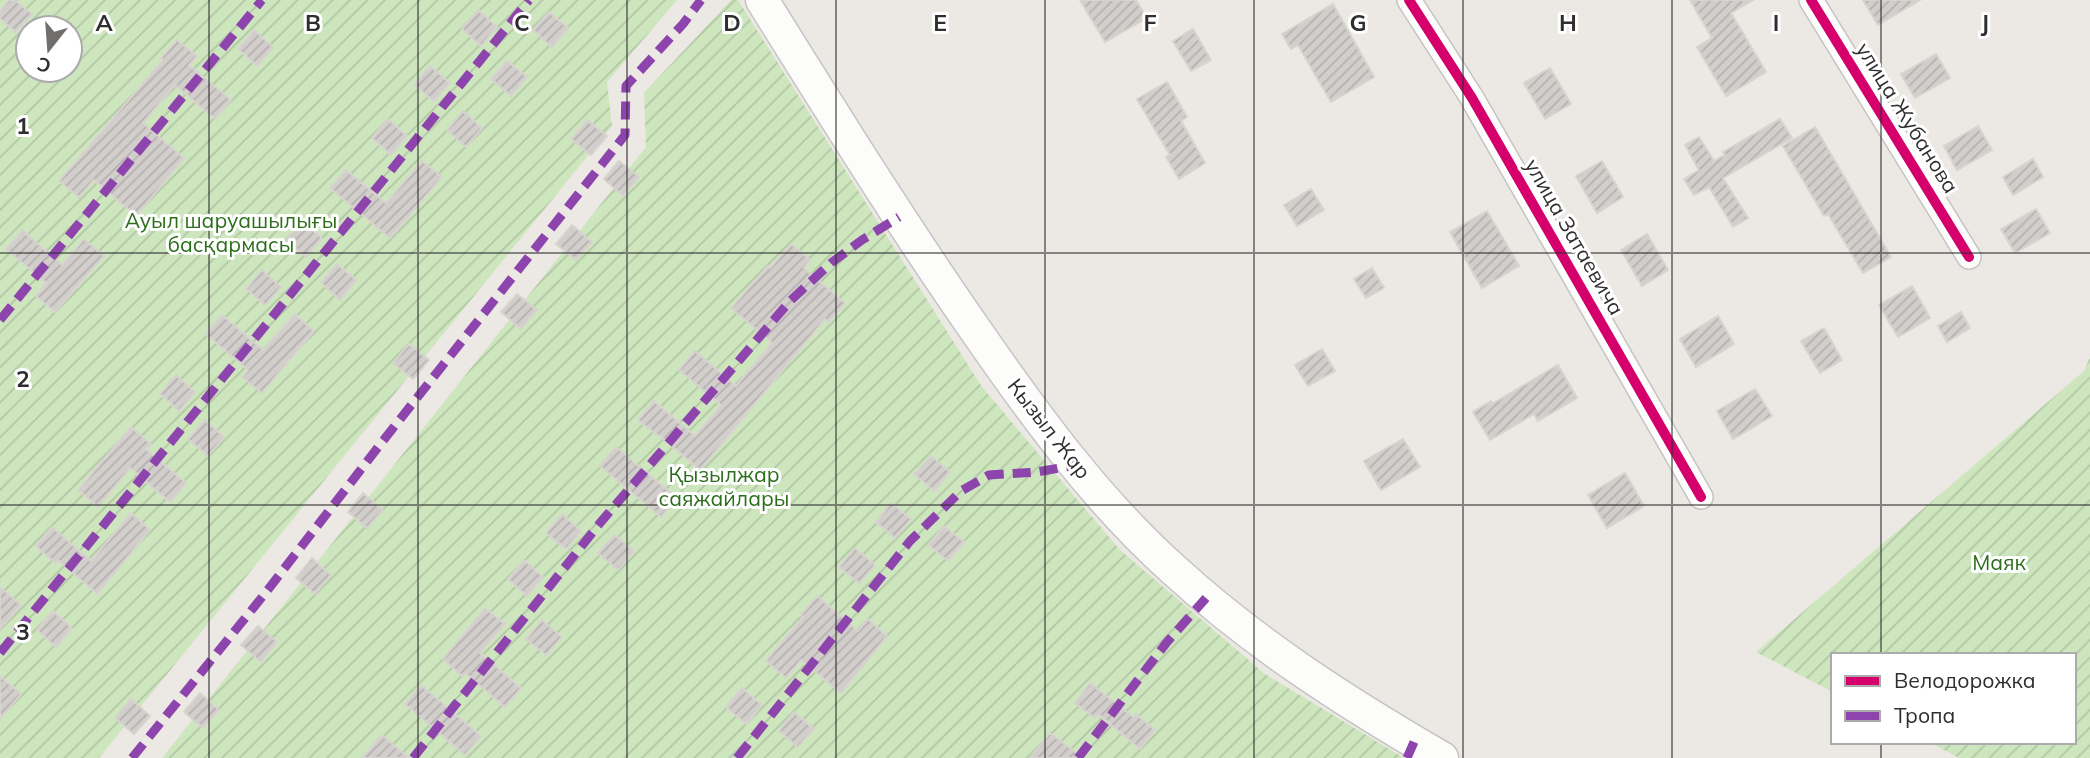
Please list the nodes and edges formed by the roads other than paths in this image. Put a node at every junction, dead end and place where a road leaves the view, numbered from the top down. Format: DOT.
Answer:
graph roads {
  1 [pos="762,0"];
  2 [pos="1409,0"];
  3 [pos="1811,0"];
  4 [pos="1969,257"];
  5 [pos="1701,497"];
  6 [pos="1442,758"];
  1 -- 6 [label="main road, Кызыл Жар"];
  2 -- 5 [label="street, улица Затаевича"];
  3 -- 4 [label="street, улица Жубанова"];
}
